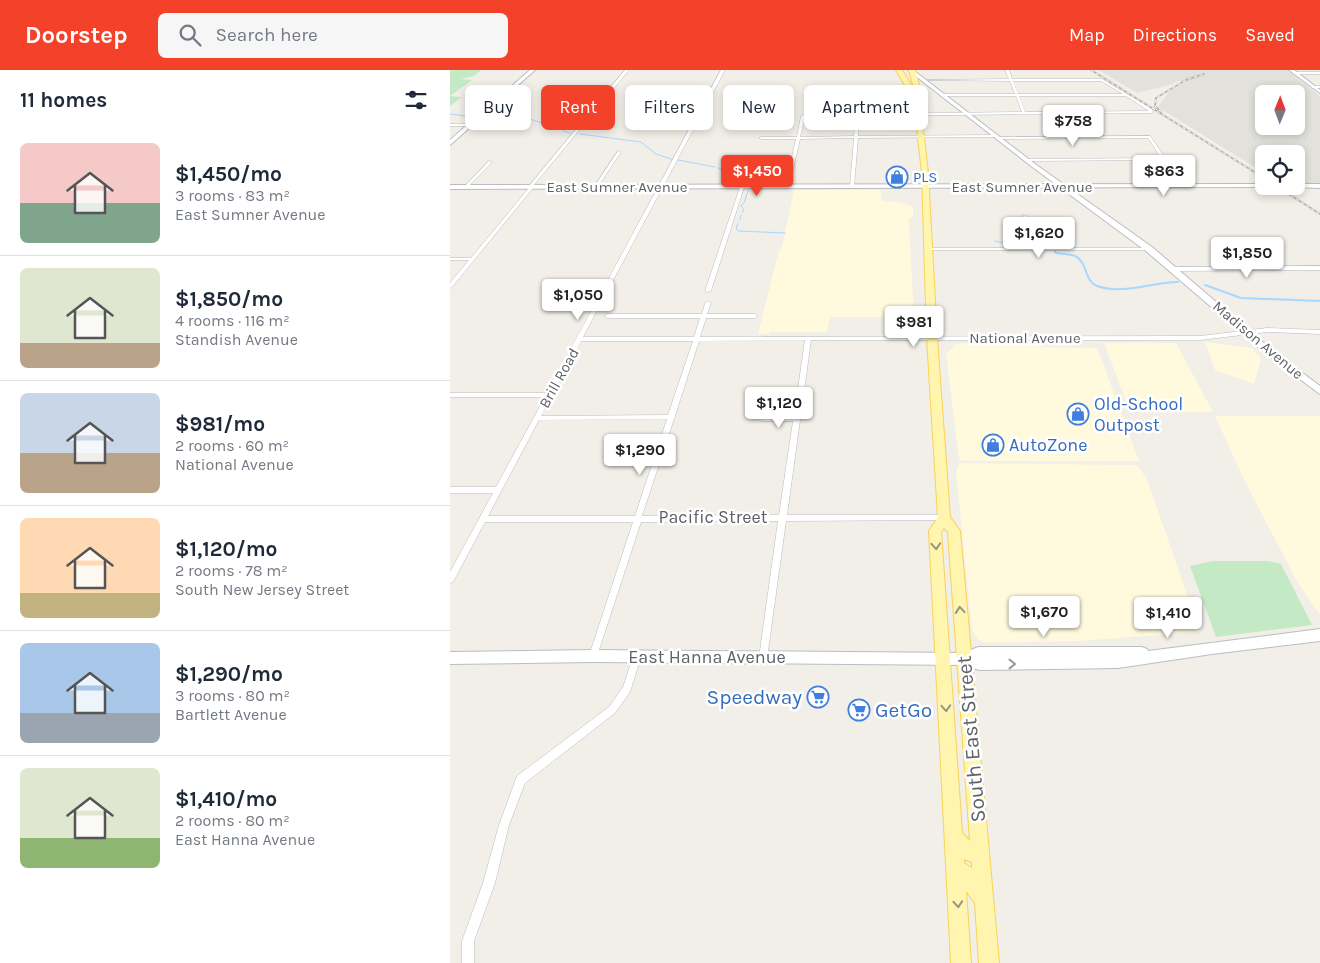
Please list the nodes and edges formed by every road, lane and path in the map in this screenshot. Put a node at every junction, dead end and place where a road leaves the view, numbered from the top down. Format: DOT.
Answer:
graph roads {
  1 [pos="533,70"];
  2 [pos="627,70"];
  3 [pos="723,70"];
  4 [pos="899,70"];
  5 [pos="912,70"];
  6 [pos="1007,70"];
  7 [pos="1293,71"];
  8 [pos="1320,73"];
  9 [pos="923,80"];
  10 [pos="1011,80"];
  11 [pos="516,85"];
  12 [pos="908,85"];
  13 [pos="916,85"];
  14 [pos="1312,86"];
  15 [pos="1320,86"];
  16 [pos="1320,92"];
  17 [pos="942,95"];
  18 [pos="1017,95"];
  19 [pos="1127,95"];
  20 [pos="1024,113"];
  21 [pos="967,114"];
  22 [pos="928,115"];
  23 [pos="804,116"];
  24 [pos="450,125"];
  25 [pos="465,125"];
  26 [pos="465,130"];
  27 [pos="858,130"];
  28 [pos="921,130"];
  29 [pos="922,137"];
  30 [pos="996,137"];
  31 [pos="761,138"];
  32 [pos="798,138"];
  33 [pos="858,138"];
  34 [pos="450,143"];
  35 [pos="619,152"];
  36 [pos="1027,160"];
  37 [pos="1164,160"];
  38 [pos="490,162"];
  39 [pos="1064,186"];
  40 [pos="1183,186"];
  41 [pos="1255,186"];
  42 [pos="1305,186"];
  43 [pos="1320,186"];
  44 [pos="450,187"];
  45 [pos="466,187"];
  46 [pos="531,187"];
  47 [pos="596,187"];
  48 [pos="662,187"];
  49 [pos="742,187"];
  50 [pos="787,187"];
  51 [pos="852,187"];
  52 [pos="926,187"];
  53 [pos="1025,216"];
  54 [pos="1035,249"];
  55 [pos="1149,249"];
  56 [pos="928,250"];
  57 [pos="450,259"];
  58 [pos="472,259"];
  59 [pos="1320,268"];
  60 [pos="1174,270"];
  61 [pos="450,286"];
  62 [pos="708,291"];
  63 [pos="708,303"];
  64 [pos="607,316"];
  65 [pos="703,316"];
  66 [pos="755,316"];
  67 [pos="1246,332"];
  68 [pos="1320,332"];
  69 [pos="808,338"];
  70 [pos="932,338"];
  71 [pos="580,339"];
  72 [pos="696,339"];
  73 [pos="1320,391"];
  74 [pos="550,394"];
  75 [pos="450,395"];
  76 [pos="672,417"];
  77 [pos="537,418"];
  78 [pos="762,419"];
  79 [pos="796,419"];
  80 [pos="450,490"];
  81 [pos="498,490"];
  82 [pos="638,517"];
  83 [pos="783,517"];
  84 [pos="944,518"];
  85 [pos="483,519"];
  86 [pos="450,580"];
  87 [pos="1320,635"];
  88 [pos="593,656"];
  89 [pos="637,657"];
  90 [pos="450,658"];
  91 [pos="763,658"];
  92 [pos="943,659"];
  93 [pos="965,659"];
  94 [pos="954,838"];
  95 [pos="980,854"];
  96 [pos="956,872"];
  97 [pos="984,901"];
  98 [pos="468,963"];
  99 [pos="961,963"];
  100 [pos="989,963"];
  1 -- 11 [label="main road"];
  2 -- 46 [label="street"];
  3 -- 48 [label="street, Brill Road"];
  4 -- 12 [label="main road, South East Street"];
  5 -- 9 [label="main road, Madison Avenue"];
  5 -- 13 [label="main road, South East Street"];
  6 -- 10 [label="street"];
  7 -- 8 [label="street"];
  7 -- 14 [label="main road"];
  9 -- 10 [label="street"];
  9 -- 17 [label="main road, Madison Avenue"];
  10 -- 18 [label="street"];
  10 -- 19 [label="street"];
  14 -- 15 [label="street"];
  14 -- 16 [label="main road"];
  17 -- 18 [label="street"];
  17 -- 21 [label="main road, Madison Avenue"];
  18 -- 19 [label="street"];
  18 -- 20 [label="street"];
  19 -- 20 [label="street"];
  20 -- 21 [label="street"];
  21 -- 22 [label="street"];
  21 -- 30 [label="main road, Madison Avenue"];
  23 -- 32 [label="street"];
  24 -- 25 [label="street"];
  26 -- 34 [label="main road"];
  27 -- 33 [label="street"];
  28 -- 29 [label="main road, South East Street"];
  29 -- 30 [label="street"];
  29 -- 33 [label="street"];
  29 -- 52 [label="main road, South East Street"];
  30 -- 36 [label="main road, Madison Avenue"];
  30 -- 37 [label="street"];
  31 -- 32 [label="street"];
  32 -- 33 [label="street"];
  32 -- 50 [label="street"];
  33 -- 51 [label="street"];
  35 -- 47 [label="street"];
  36 -- 37 [label="street"];
  36 -- 39 [label="main road, Madison Avenue"];
  37 -- 40 [label="street"];
  38 -- 45 [label="street"];
  39 -- 40 [label="street, East Sumner Avenue"];
  39 -- 52 [label="street, East Sumner Avenue"];
  39 -- 55 [label="main road, Madison Avenue"];
  40 -- 41 [label="street, East Sumner Avenue"];
  42 -- 43 [label="street"];
  44 -- 45 [label="street, East Sumner Avenue"];
  45 -- 46 [label="street, East Sumner Avenue"];
  46 -- 47 [label="street, East Sumner Avenue"];
  46 -- 58 [label="street"];
  47 -- 48 [label="street, East Sumner Avenue"];
  48 -- 49 [label="street, East Sumner Avenue"];
  48 -- 71 [label="street, Brill Road"];
  49 -- 50 [label="street, East Sumner Avenue"];
  49 -- 62 [label="street"];
  50 -- 51 [label="street, East Sumner Avenue"];
  51 -- 52 [label="street, East Sumner Avenue"];
  52 -- 56 [label="main road, South East Street"];
  53 -- 54 [label="street"];
  54 -- 55 [label="street"];
  54 -- 56 [label="street"];
  55 -- 60 [label="main road, Madison Avenue"];
  56 -- 70 [label="main road, South East Street"];
  57 -- 58 [label="street"];
  58 -- 61 [label="street"];
  59 -- 60 [label="street"];
  60 -- 67 [label="main road, Madison Avenue"];
  63 -- 65 [label="street"];
  64 -- 65 [label="street"];
  65 -- 66 [label="street"];
  65 -- 72 [label="street"];
  67 -- 68 [label="street, National Avenue"];
  67 -- 70 [label="street, National Avenue"];
  67 -- 73 [label="main road, Madison Avenue"];
  69 -- 70 [label="street, National Avenue"];
  69 -- 72 [label="street, National Avenue"];
  69 -- 79 [label="street"];
  70 -- 84 [label="main road, South East Street"];
  71 -- 72 [label="street, National Avenue"];
  71 -- 74 [label="street, Brill Road"];
  72 -- 76 [label="street"];
  74 -- 75 [label="street"];
  74 -- 77 [label="street, Brill Road"];
  76 -- 77 [label="street"];
  76 -- 82 [label="street"];
  77 -- 81 [label="street, Brill Road"];
  78 -- 79 [label="street"];
  79 -- 83 [label="street"];
  80 -- 81 [label="street"];
  81 -- 85 [label="street, Brill Road"];
  82 -- 83 [label="street, Pacific Street"];
  82 -- 85 [label="street, Pacific Street"];
  82 -- 88 [label="street"];
  83 -- 84 [label="street, Pacific Street"];
  83 -- 91 [label="street"];
  84 -- 92 [label="main road, South East Street, one-way"];
  93 -- 84 [label="main road, South East Street, one-way"];
  85 -- 86 [label="street, Brill Road"];
  87 -- 93 [label="main road, East Hanna Avenue"];
  88 -- 89 [label="main road, East Hanna Avenue"];
  88 -- 90 [label="main road, East Hanna Avenue"];
  89 -- 91 [label="main road, East Hanna Avenue"];
  89 -- 98 [label="street"];
  91 -- 92 [label="main road, East Hanna Avenue"];
  92 -- 93 [label="main road, East Hanna Avenue"];
  92 -- 94 [label="main road, South East Street, one-way"];
  93 -- 95 [label="main road, South East Street"];
  94 -- 95 [label="main road"];
  94 -- 96 [label="main road, South East Street"];
  95 -- 97 [label="main road, South East Street"];
  96 -- 97 [label="main road"];
  96 -- 99 [label="main road, South East Street, one-way"];
  97 -- 100 [label="main road, South East Street"];
}
